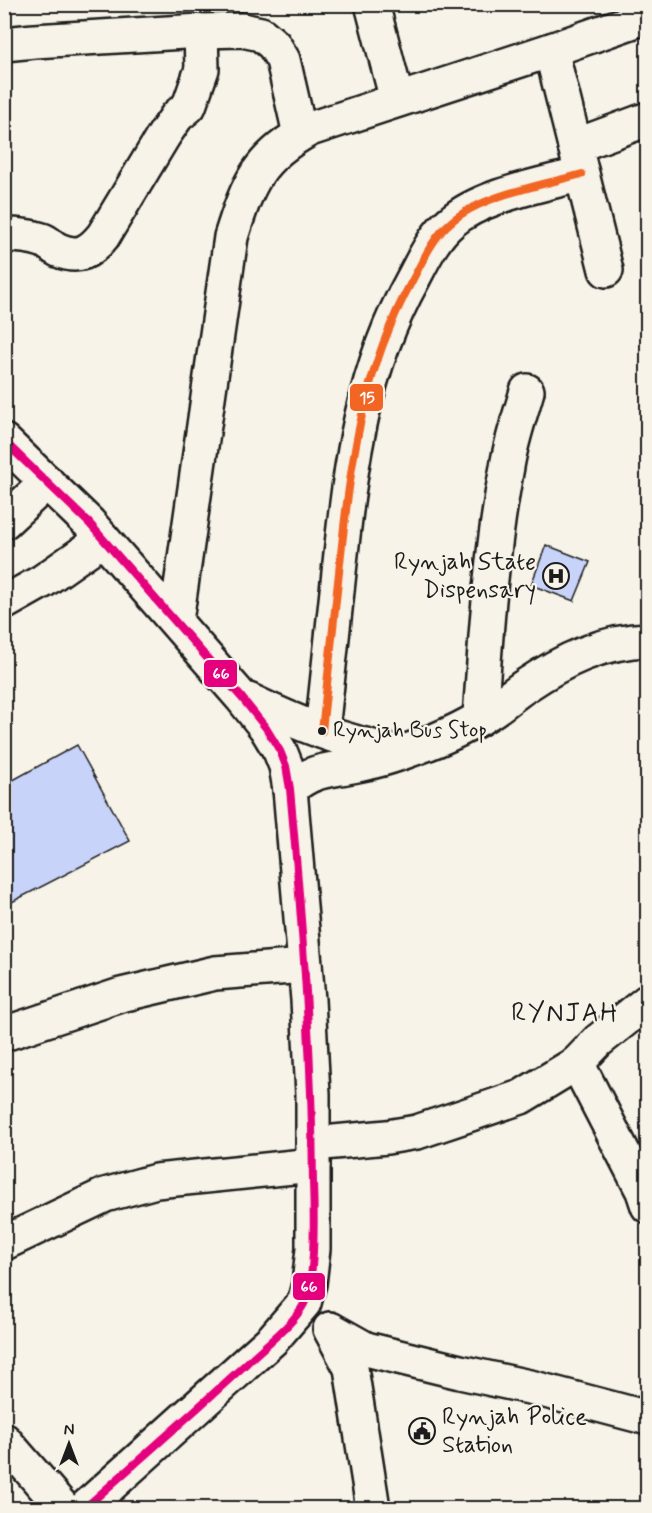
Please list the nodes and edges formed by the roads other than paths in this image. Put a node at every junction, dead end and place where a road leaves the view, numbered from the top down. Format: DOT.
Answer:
graph roads {
  1 [pos="372,4"];
  2 [pos="639,14"];
  3 [pos="151,19"];
  4 [pos="201,31"];
  5 [pos="4,44"];
  6 [pos="551,50"];
  7 [pos="397,100"];
  8 [pos="648,119"];
  9 [pos="300,134"];
  10 [pos="579,160"];
  11 [pos="4,235"];
  12 [pos="606,270"];
  13 [pos="527,391"];
  14 [pos="4,441"];
  15 [pos="47,482"];
  16 [pos="4,522"];
  17 [pos="103,539"];
  18 [pos="4,603"];
  19 [pos="176,621"];
  20 [pos="648,640"];
  21 [pos="242,698"];
  22 [pos="480,718"];
  23 [pos="322,731"];
  24 [pos="402,753"];
  25 [pos="290,789"];
  26 [pos="305,966"];
  27 [pos="648,1000"];
  28 [pos="4,1034"];
  29 [pos="577,1063"];
  30 [pos="313,1155"];
  31 [pos="648,1206"];
  32 [pos="4,1242"];
  33 [pos="300,1309"];
  34 [pos="332,1330"];
  35 [pos="648,1418"];
  36 [pos="4,1440"];
  37 [pos="63,1509"];
  38 [pos="85,1509"];
  39 [pos="373,1509"];
  1 -- 7 [label="street"];
  2 -- 6 [label="street"];
  3 -- 4 [label="street"];
  3 -- 5 [label="street"];
  4 -- 9 [label="street"];
  4 -- 11 [label="street"];
  6 -- 7 [label="street"];
  6 -- 10 [label="street"];
  7 -- 9 [label="street"];
  8 -- 10 [label="street"];
  9 -- 19 [label="street"];
  10 -- 12 [label="street"];
  10 -- 23 [label="street"];
  13 -- 22 [label="street"];
  14 -- 15 [label="street"];
  15 -- 16 [label="street"];
  15 -- 17 [label="street"];
  17 -- 18 [label="street"];
  17 -- 19 [label="street"];
  19 -- 21 [label="street"];
  20 -- 22 [label="street"];
  21 -- 23 [label="street"];
  21 -- 25 [label="street"];
  22 -- 24 [label="street"];
  23 -- 24 [label="street"];
  24 -- 25 [label="street"];
  25 -- 26 [label="street"];
  26 -- 28 [label="street"];
  26 -- 30 [label="street"];
  27 -- 29 [label="street"];
  29 -- 30 [label="street"];
  29 -- 31 [label="street"];
  30 -- 32 [label="street"];
  30 -- 33 [label="street"];
  33 -- 34 [label="street"];
  33 -- 38 [label="street"];
  34 -- 35 [label="street"];
  34 -- 39 [label="street"];
  36 -- 37 [label="street"];
}
